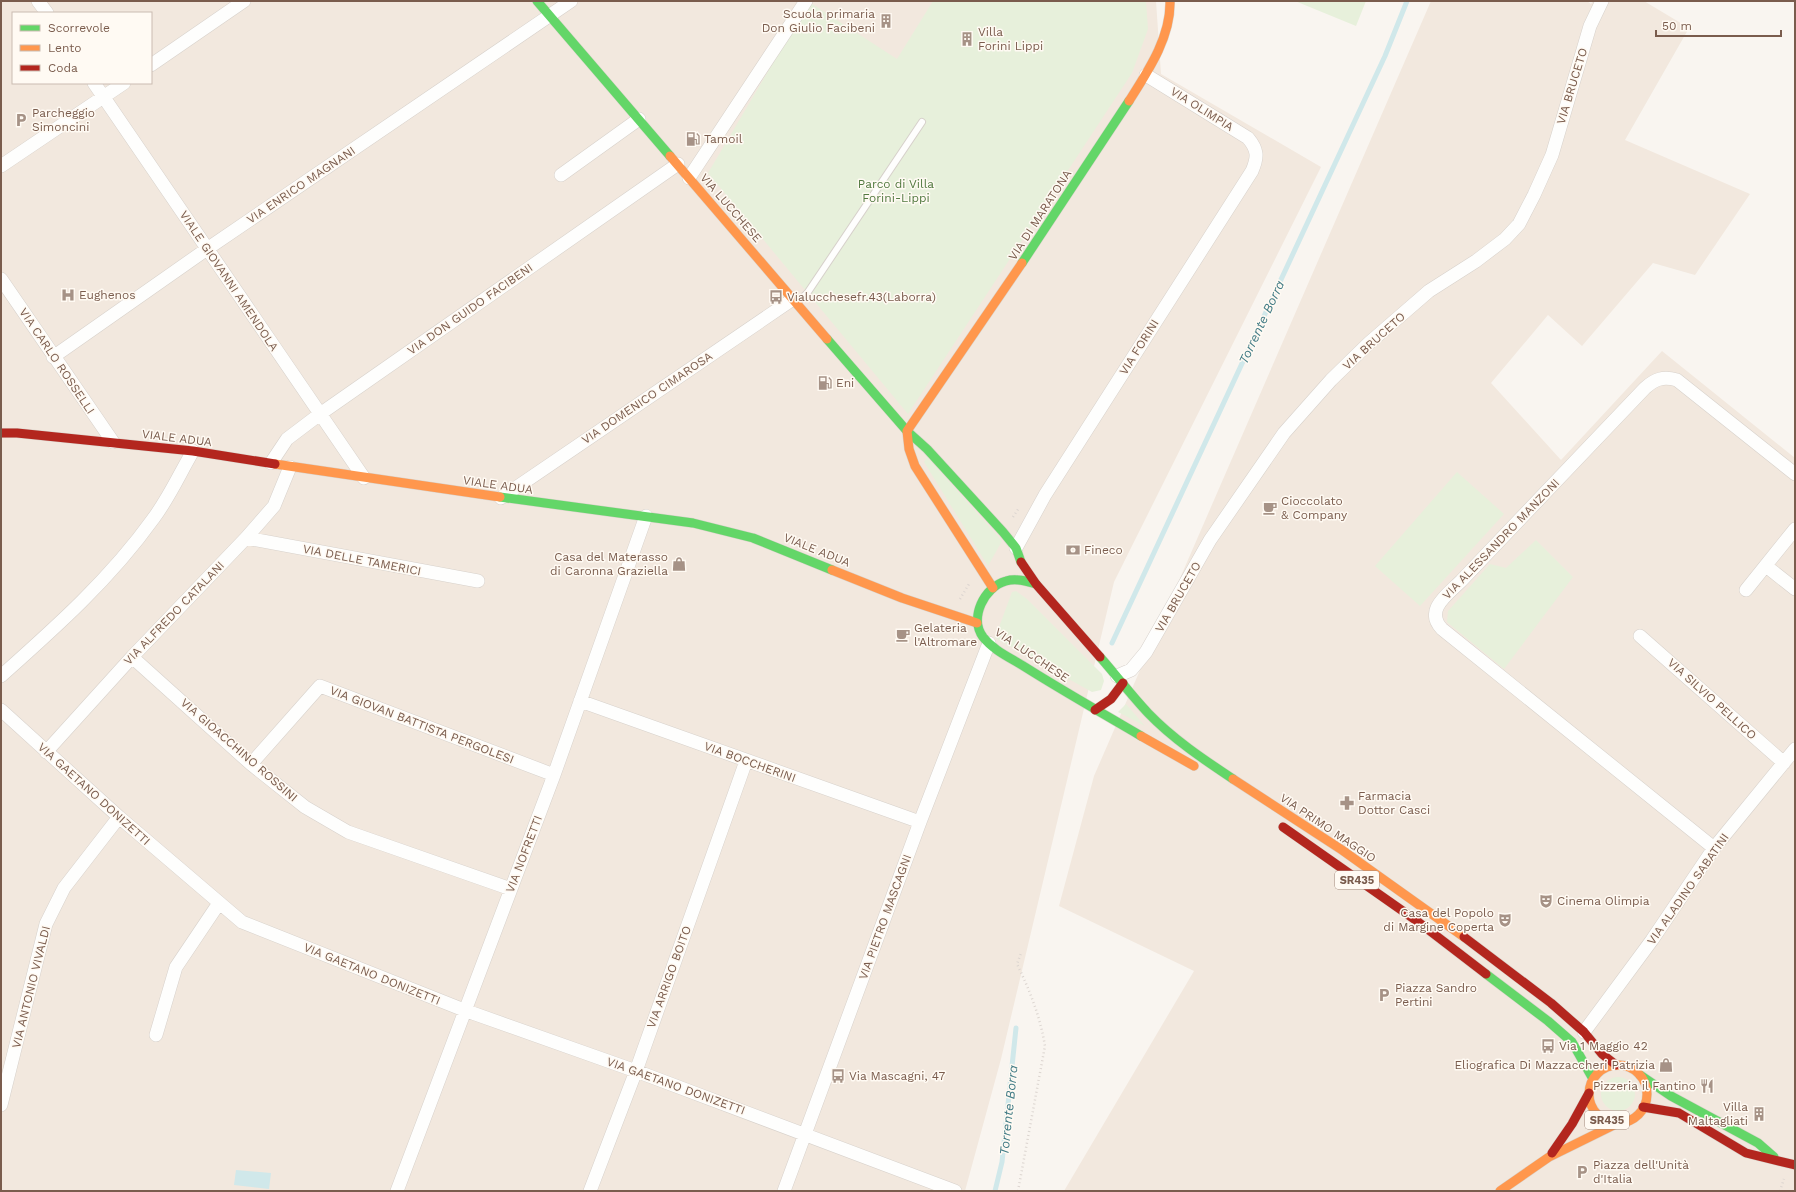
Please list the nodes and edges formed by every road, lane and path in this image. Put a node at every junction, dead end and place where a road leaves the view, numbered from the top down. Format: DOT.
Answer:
graph roads {
  1 [pos="38,1"];
  2 [pos="244,1"];
  3 [pos="537,1"];
  4 [pos="572,1"];
  5 [pos="806,1"];
  6 [pos="1170,1"];
  7 [pos="1602,1"];
  8 [pos="46,12"];
  9 [pos="551,16"];
  10 [pos="152,64"];
  11 [pos="1146,74"];
  12 [pos="95,84"];
  13 [pos="123,84"];
  14 [pos="104,97"];
  15 [pos="639,119"];
  16 [pos="922,122"];
  17 [pos="1255,146"];
  18 [pos="678,164"];
  19 [pos="1,166"];
  20 [pos="561,174"];
  21 [pos="690,178"];
  22 [pos="208,249"];
  23 [pos="1,278"];
  24 [pos="795,301"];
  25 [pos="53,357"];
  26 [pos="320,414"];
  27 [pos="907,431"];
  28 [pos="1,433"];
  29 [pos="113,442"];
  30 [pos="193,451"];
  31 [pos="271,464"];
  32 [pos="290,467"];
  33 [pos="1795,474"];
  34 [pos="364,478"];
  35 [pos="501,498"];
  36 [pos="646,516"];
  37 [pos="1795,528"];
  38 [pos="246,538"];
  39 [pos="1016,548"];
  40 [pos="1766,566"];
  41 [pos="981,569"];
  42 [pos="478,581"];
  43 [pos="1036,584"];
  44 [pos="993,588"];
  45 [pos="1795,589"];
  46 [pos="1746,590"];
  47 [pos="954,602"];
  48 [pos="977,623"];
  49 [pos="1640,636"];
  50 [pos="990,643"];
  51 [pos="132,657"];
  52 [pos="1,676"];
  53 [pos="1120,680"];
  54 [pos="580,701"];
  55 [pos="1,710"];
  56 [pos="1095,710"];
  57 [pos="1795,749"];
  58 [pos="46,752"];
  59 [pos="746,761"];
  60 [pos="1784,763"];
  61 [pos="251,764"];
  62 [pos="554,775"];
  63 [pos="1237,793"];
  64 [pos="119,817"];
  65 [pos="920,822"];
  66 [pos="1276,822"];
  67 [pos="1714,848"];
  68 [pos="511,889"];
  69 [pos="219,902"];
  70 [pos="1021,953"];
  71 [pos="464,1010"];
  72 [pos="1584,1032"];
  73 [pos="156,1035"];
  74 [pos="1616,1065"];
  75 [pos="636,1071"];
  76 [pos="1640,1075"];
  77 [pos="1593,1079"];
  78 [pos="1589,1092"];
  79 [pos="1,1105"];
  80 [pos="1643,1107"];
  81 [pos="1618,1123"];
  82 [pos="804,1134"];
  83 [pos="1549,1157"];
  84 [pos="1776,1159"];
  85 [pos="1795,1165"];
  86 [pos="398,1191"];
  87 [pos="590,1191"];
  88 [pos="784,1191"];
  89 [pos="955,1191"];
  90 [pos="1018,1191"];
  91 [pos="1500,1191"];
  1 -- 8 [label="street"];
  2 -- 10 [label="street"];
  3 -- 9 [label="main road, VIA LUCCHESE"];
  4 -- 9 [label="street, VIA ENRICO MAGNANI"];
  5 -- 21 [label="street"];
  6 -- 11 [label="main road, VIA DI MARATONA"];
  7 -- 53 [label="street, VIA BRUCETO"];
  9 -- 15 [label="main road, VIA LUCCHESE"];
  9 -- 22 [label="street, VIA ENRICO MAGNANI"];
  11 -- 17 [label="street, VIA OLIMPIA"];
  11 -- 27 [label="main road, VIA DI MARATONA"];
  12 -- 14 [label="street, VIALE GIOVANNI AMENDOLA"];
  13 -- 14 [label="street"];
  14 -- 19 [label="street"];
  14 -- 22 [label="street, VIALE GIOVANNI AMENDOLA"];
  15 -- 18 [label="main road, VIA LUCCHESE"];
  15 -- 20 [label="street"];
  16 -- 24 [label="lane"];
  17 -- 39 [label="street, VIA FORINI"];
  18 -- 21 [label="main road, VIA LUCCHESE"];
  18 -- 26 [label="street, VIA DON GUIDO FACIBENI"];
  21 -- 24 [label="main road, VIA LUCCHESE"];
  22 -- 25 [label="street, VIA ENRICO MAGNANI"];
  22 -- 26 [label="street, VIALE GIOVANNI AMENDOLA"];
  23 -- 25 [label="street, VIA CARLO ROSSELLI"];
  24 -- 27 [label="main road, VIA LUCCHESE"];
  24 -- 35 [label="street, VIA DOMENICO CIMAROSA"];
  25 -- 29 [label="street, VIA CARLO ROSSELLI"];
  26 -- 31 [label="street, VIA DON GUIDO FACIBENI"];
  26 -- 34 [label="street, VIALE GIOVANNI AMENDOLA"];
  27 -- 39 [label="main road, VIA LUCCHESE"];
  27 -- 41 [label="main road"];
  28 -- 29 [label="main road, VIALE ADUA"];
  29 -- 30 [label="main road, VIALE ADUA"];
  30 -- 31 [label="main road, VIALE ADUA"];
  30 -- 52 [label="street"];
  31 -- 32 [label="main road, VIALE ADUA"];
  32 -- 34 [label="main road, VIALE ADUA"];
  32 -- 38 [label="street, VIA ALFREDO CATALANI"];
  33 -- 67 [label="street, VIA ALESSANDRO MANZONI"];
  34 -- 35 [label="main road, VIALE ADUA"];
  35 -- 36 [label="main road, VIALE ADUA"];
  36 -- 48 [label="main road, VIALE ADUA"];
  36 -- 54 [label="street, VIA NOFRETTI"];
  37 -- 40 [label="street"];
  38 -- 42 [label="street, VIA DELLE TAMERICI"];
  38 -- 51 [label="street, VIA ALFREDO CATALANI"];
  39 -- 43 [label="main road"];
  40 -- 45 [label="street"];
  40 -- 46 [label="street"];
  41 -- 44 [label="main road"];
  41 -- 47 [label="path"];
  43 -- 44 [label="main road"];
  43 -- 53 [label="main road"];
  44 -- 48 [label="main road"];
  48 -- 50 [label="main road, VIA LUCCHESE"];
  49 -- 60 [label="street, VIA SILVIO PELLICO"];
  50 -- 56 [label="main road, VIA LUCCHESE"];
  50 -- 65 [label="street, VIA PIETRO MASCAGNI"];
  51 -- 58 [label="street, VIA ALFREDO CATALANI"];
  51 -- 61 [label="street, VIA GIOACCHINO ROSSINI"];
  53 -- 56 [label="main road"];
  53 -- 72 [label="main road, VIA PRIMO MAGGIO / SR435"];
  54 -- 59 [label="street, VIA BOCCHERINI"];
  54 -- 62 [label="street, VIA NOFRETTI"];
  55 -- 58 [label="street, VIA GAETANO DONIZETTI"];
  56 -- 63 [label="main road"];
  57 -- 60 [label="street, VIA ALADINO SABATINI"];
  58 -- 64 [label="street, VIA GAETANO DONIZETTI"];
  59 -- 65 [label="street, VIA BOCCHERINI"];
  59 -- 75 [label="street, VIA ARRIGO BOITO"];
  60 -- 67 [label="street, VIA ALADINO SABATINI"];
  61 -- 62 [label="street, VIA GIOVAN BATTISTA PERGOLESI"];
  61 -- 68 [label="street, VIA GIOACCHINO ROSSINI"];
  62 -- 68 [label="street, VIA NOFRETTI"];
  64 -- 69 [label="street, VIA GAETANO DONIZETTI"];
  64 -- 79 [label="street, VIA ANTONIO VIVALDI"];
  65 -- 82 [label="street, VIA PIETRO MASCAGNI"];
  66 -- 77 [label="main road, VIA PRIMO MAGGIO / SR435"];
  67 -- 72 [label="street, VIA ALADINO SABATINI"];
  68 -- 71 [label="street, VIA NOFRETTI"];
  69 -- 71 [label="street, VIA GAETANO DONIZETTI"];
  69 -- 73 [label="street"];
  70 -- 90 [label="path"];
  71 -- 75 [label="street, VIA GAETANO DONIZETTI"];
  71 -- 86 [label="street, VIA NOFRETTI"];
  72 -- 74 [label="main road, VIA PRIMO MAGGIO / SR435"];
  74 -- 76 [label="main road, SR435"];
  74 -- 77 [label="main road"];
  75 -- 82 [label="street, VIA GAETANO DONIZETTI"];
  75 -- 87 [label="street, VIA ARRIGO BOITO"];
  76 -- 80 [label="main road, SR435"];
  76 -- 84 [label="main road, SR435"];
  77 -- 78 [label="main road"];
  78 -- 81 [label="main road, SR435"];
  78 -- 83 [label="main road"];
  80 -- 81 [label="main road, SR435"];
  80 -- 84 [label="main road"];
  81 -- 83 [label="main road"];
  82 -- 88 [label="street, VIA PIETRO MASCAGNI"];
  82 -- 89 [label="street, VIA GAETANO DONIZETTI"];
  83 -- 91 [label="main road"];
  84 -- 85 [label="main road, SR435"];
}
